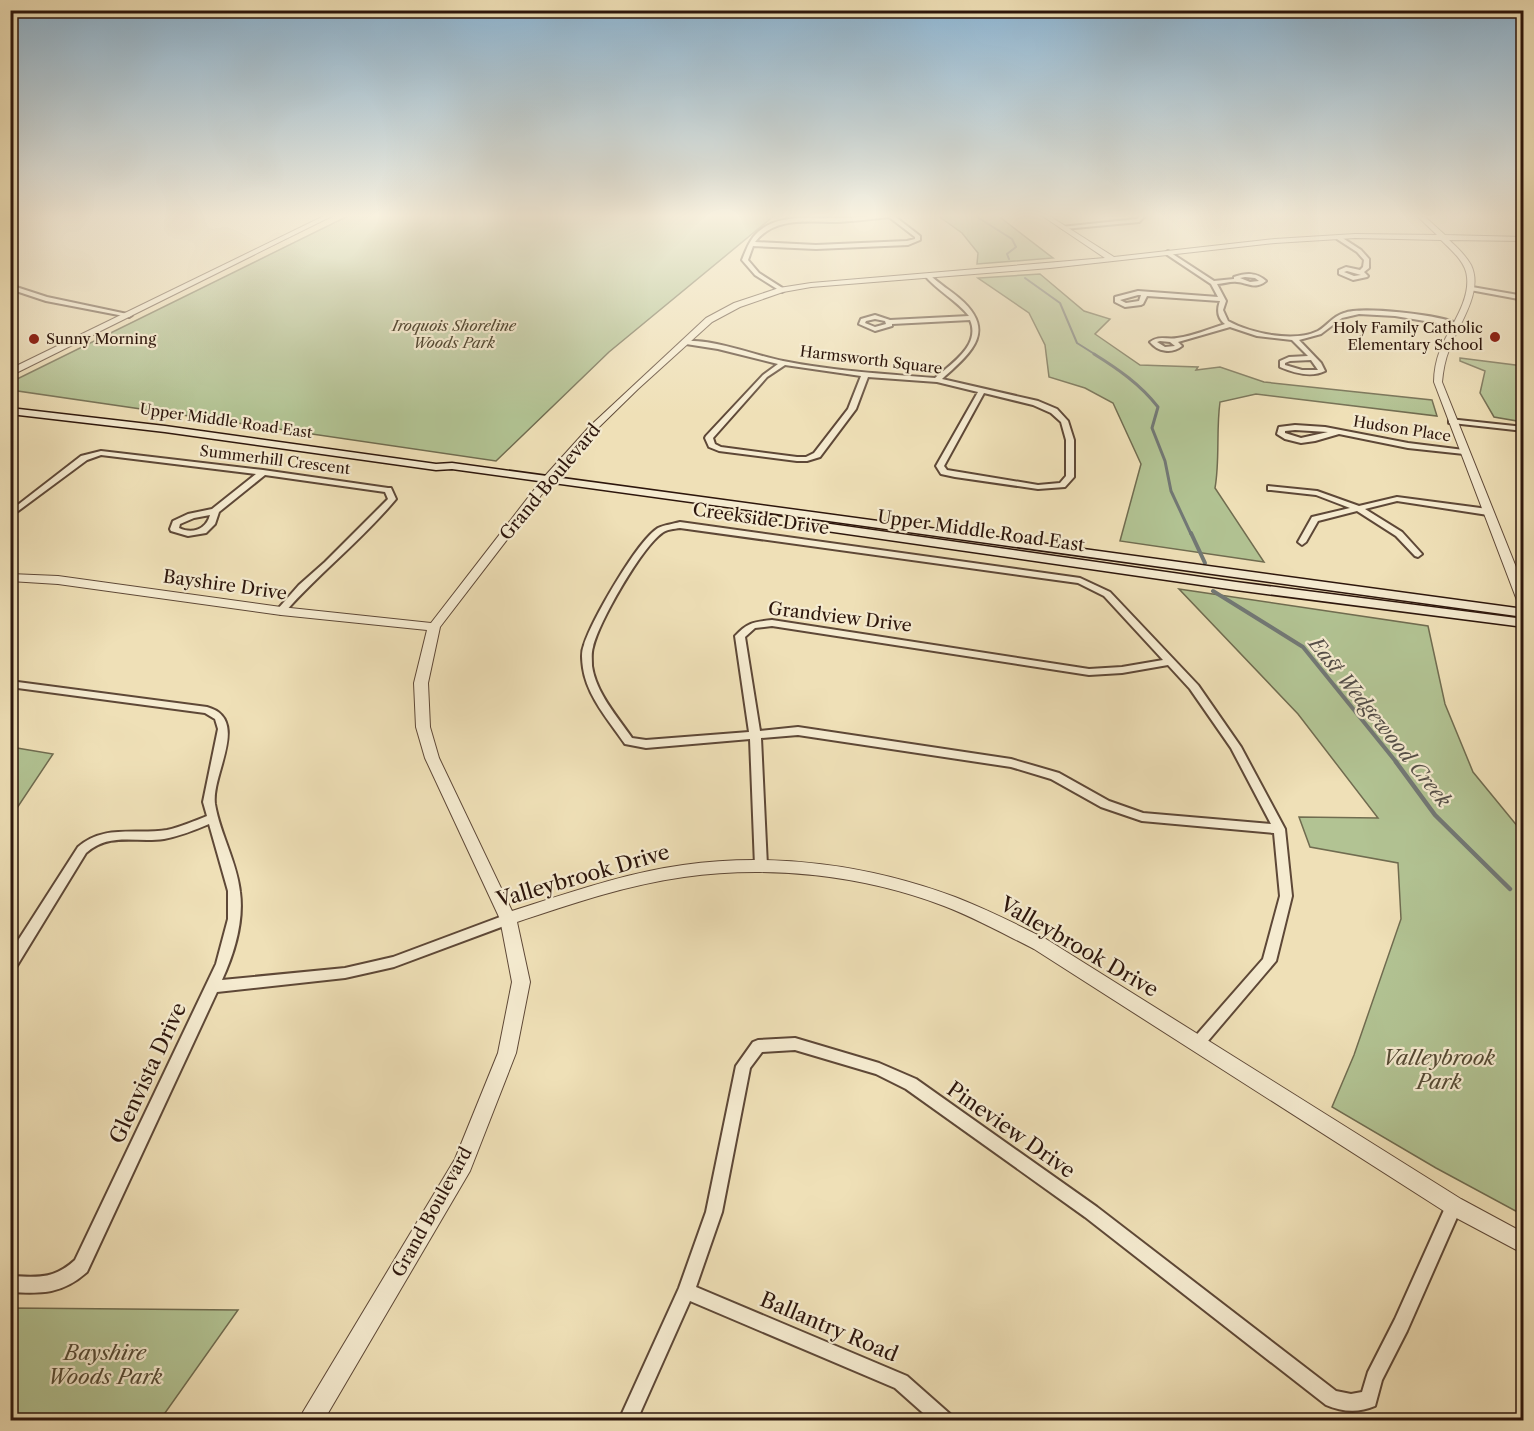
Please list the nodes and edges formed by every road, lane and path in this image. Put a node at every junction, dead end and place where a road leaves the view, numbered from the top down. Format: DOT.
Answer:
graph roads {
  1 [pos="196,282"];
  2 [pos="769,282"];
  3 [pos="853,282"];
  4 [pos="935,282"];
  5 [pos="1223,282"];
  6 [pos="1472,282"];
  7 [pos="1213,283"];
  8 [pos="10,287"];
  9 [pos="1472,289"];
  10 [pos="782,290"];
  11 [pos="1145,294"];
  12 [pos="1524,298"];
  13 [pos="1222,299"];
  14 [pos="129,315"];
  15 [pos="974,318"];
  16 [pos="890,322"];
  17 [pos="1455,324"];
  18 [pos="1230,325"];
  19 [pos="1294,338"];
  20 [pos="1175,341"];
  21 [pos="686,342"];
  22 [pos="1312,358"];
  23 [pos="784,363"];
  24 [pos="10,373"];
  25 [pos="865,375"];
  26 [pos="937,380"];
  27 [pos="982,391"];
  28 [pos="10,411"];
  29 [pos="1452,421"];
  30 [pos="1524,429"];
  31 [pos="1336,432"];
  32 [pos="1464,452"];
  33 [pos="263,472"];
  34 [pos="545,483"];
  35 [pos="1271,488"];
  36 [pos="1358,508"];
  37 [pos="215,511"];
  38 [pos="1488,512"];
  39 [pos="10,515"];
  40 [pos="1302,542"];
  41 [pos="1418,554"];
  42 [pos="10,577"];
  43 [pos="1524,603"];
  44 [pos="281,611"];
  45 [pos="1524,613"];
  46 [pos="1524,623"];
  47 [pos="435,627"];
  48 [pos="1168,662"];
  49 [pos="10,684"];
  50 [pos="755,733"];
  51 [pos="212,819"];
  52 [pos="1279,829"];
  53 [pos="761,866"];
  54 [pos="508,919"];
  55 [pos="10,964"];
  56 [pos="211,987"];
  57 [pos="1197,1044"];
  58 [pos="1454,1206"];
  59 [pos="1524,1244"];
  60 [pos="10,1284"];
  61 [pos="686,1291"];
  62 [pos="311,1420"];
  63 [pos="628,1420"];
  64 [pos="944,1420"];
  1 -- 14 [label="street"];
  2 -- 10 [label="street"];
  3 -- 10 [label="street, Grand Boulevard"];
  4 -- 15 [label="street"];
  5 -- 7 [label="street"];
  6 -- 9 [label="street"];
  7 -- 13 [label="street"];
  8 -- 14 [label="street"];
  9 -- 12 [label="street"];
  9 -- 17 [label="street"];
  10 -- 21 [label="street, Grand Boulevard"];
  11 -- 13 [label="street"];
  13 -- 18 [label="street"];
  14 -- 24 [label="street"];
  15 -- 16 [label="street"];
  15 -- 26 [label="street"];
  17 -- 19 [label="street"];
  17 -- 29 [label="street"];
  18 -- 19 [label="street"];
  18 -- 20 [label="street"];
  19 -- 22 [label="street"];
  21 -- 23 [label="street, Harmsworth Square"];
  21 -- 34 [label="street, Grand Boulevard"];
  22 -- 22 [label="street"];
  23 -- 25 [label="street, Harmsworth Square"];
  23 -- 25 [label="street"];
  25 -- 26 [label="street, Harmsworth Square"];
  26 -- 27 [label="street, Harmsworth Square"];
  27 -- 27 [label="street, Harmsworth Square"];
  28 -- 34 [label="main road, Upper Middle Road East"];
  29 -- 30 [label="street"];
  29 -- 32 [label="street"];
  31 -- 31 [label="street, Hudson Place"];
  31 -- 32 [label="street, Hudson Place"];
  32 -- 38 [label="street"];
  33 -- 37 [label="street"];
  33 -- 39 [label="street, Summerhill Crescent"];
  33 -- 44 [label="street, Summerhill Crescent"];
  34 -- 45 [label="main road, Upper Middle Road East"];
  34 -- 46 [label="main road, Upper Middle Road East"];
  34 -- 47 [label="street, Grand Boulevard"];
  35 -- 36 [label="street"];
  36 -- 38 [label="street"];
  36 -- 40 [label="street"];
  36 -- 41 [label="street"];
  38 -- 43 [label="street"];
  42 -- 44 [label="street, Bayshire Drive"];
  44 -- 47 [label="street, Bayshire Drive"];
  47 -- 54 [label="street, Grand Boulevard"];
  48 -- 50 [label="street, Grandview Drive"];
  48 -- 50 [label="street, Creekside Drive"];
  48 -- 52 [label="street, Creekside Drive"];
  49 -- 51 [label="street, Glenvista Drive"];
  50 -- 52 [label="street, Creekside Drive"];
  50 -- 53 [label="street, Grandview Drive"];
  51 -- 55 [label="street"];
  51 -- 56 [label="street, Glenvista Drive"];
  52 -- 57 [label="street, Creekside Drive"];
  53 -- 54 [label="street, Valleybrook Drive"];
  53 -- 57 [label="street, Valleybrook Drive"];
  54 -- 56 [label="street, Valleybrook Drive"];
  54 -- 62 [label="street, Grand Boulevard"];
  56 -- 60 [label="street, Glenvista Drive"];
  57 -- 58 [label="street, Valleybrook Drive"];
  58 -- 59 [label="street, Valleybrook Drive"];
  58 -- 61 [label="street, Pineview Drive"];
  61 -- 63 [label="street, Pineview Drive"];
  61 -- 64 [label="street, Ballantry Road"];
}
